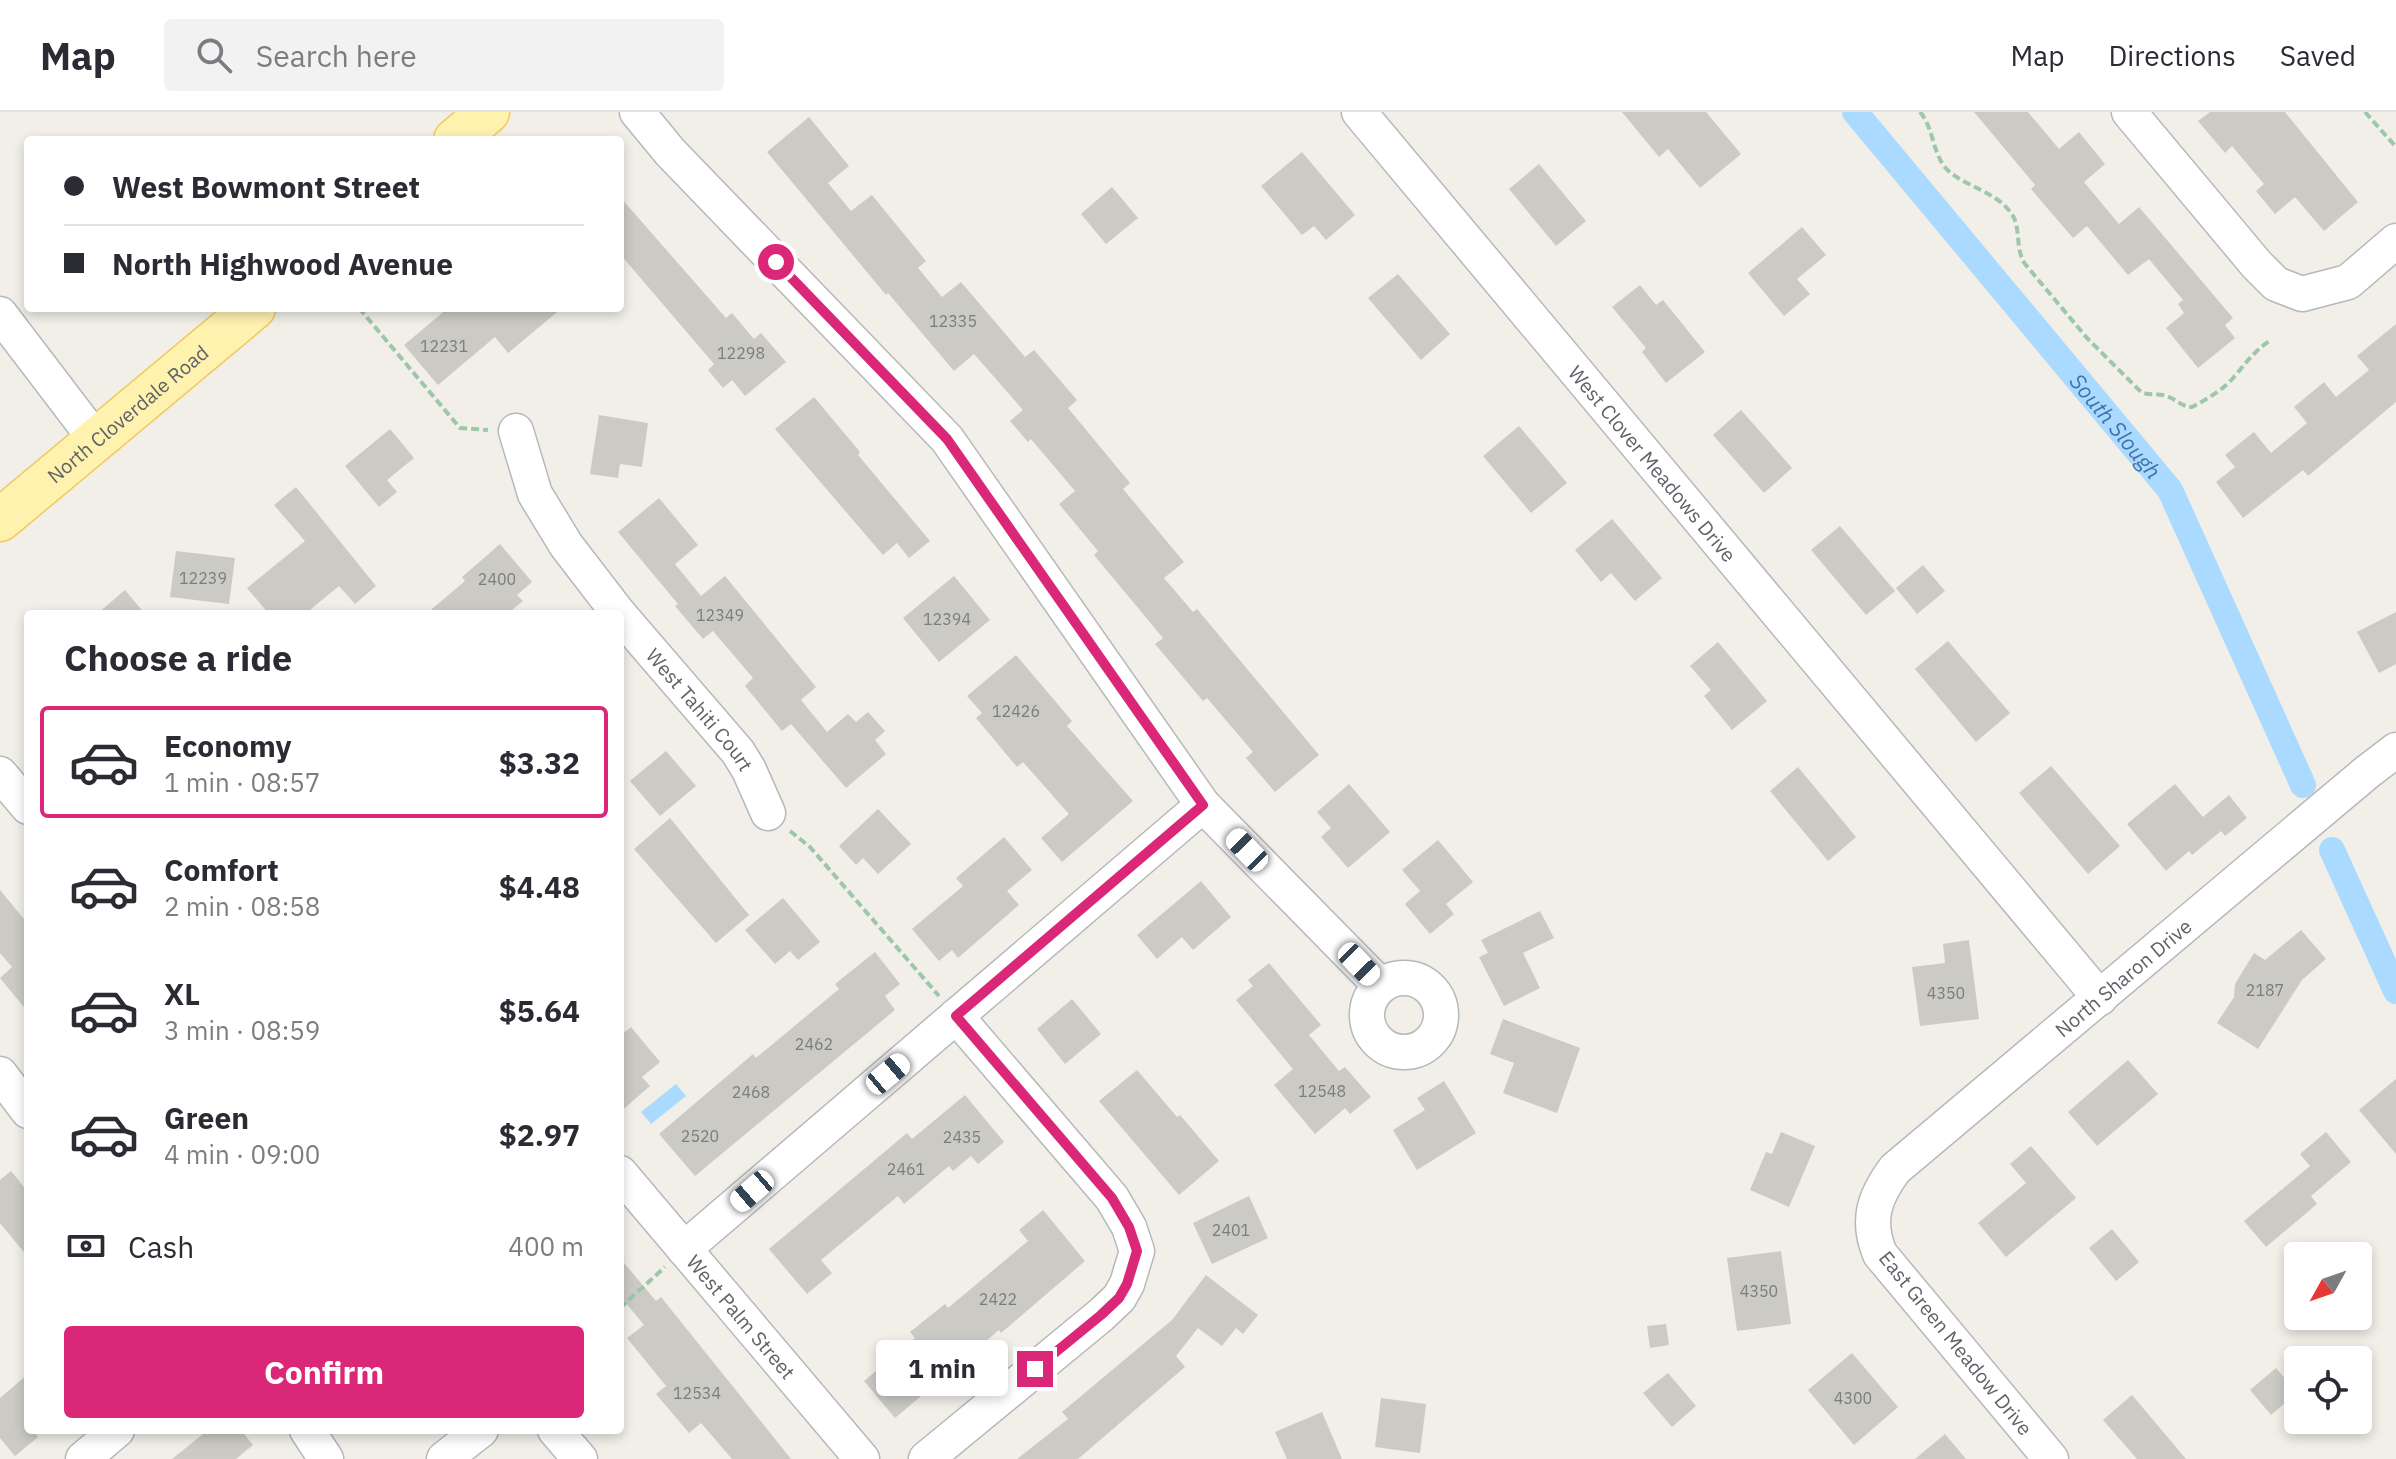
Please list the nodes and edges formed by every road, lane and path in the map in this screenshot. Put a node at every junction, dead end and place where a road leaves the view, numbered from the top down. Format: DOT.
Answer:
graph roads {
  1 [pos="488,112"];
  2 [pos="637,112"];
  3 [pos="1359,112"];
  4 [pos="1920,112"];
  5 [pos="2129,112"];
  6 [pos="2365,112"];
  7 [pos="460,136"];
  8 [pos="2396,147"];
  9 [pos="2396,241"];
  10 [pos="249,312"];
  11 [pos="362,312"];
  12 [pos="0,314"];
  13 [pos="2271,340"];
  14 [pos="516,431"];
  15 [pos="96,440"];
  16 [pos="0,520"];
  17 [pos="608,610"];
  18 [pos="624,627"];
  19 [pos="2396,750"];
  20 [pos="0,774"];
  21 [pos="24,802"];
  22 [pos="1203,805"];
  23 [pos="768,813"];
  24 [pos="1381,986"];
  25 [pos="2100,998"];
  26 [pos="956,1016"];
  27 [pos="0,1074"];
  28 [pos="24,1106"];
  29 [pos="624,1178"];
  30 [pos="1872,1221"];
  31 [pos="684,1249"];
  32 [pos="624,1304"];
  33 [pos="112,1434"];
  34 [pos="310,1434"];
  35 [pos="476,1434"];
  36 [pos="558,1434"];
  37 [pos="83,1459"];
  38 [pos="326,1459"];
  39 [pos="444,1459"];
  40 [pos="580,1459"];
  41 [pos="862,1459"];
  42 [pos="926,1459"];
  43 [pos="2051,1459"];
  1 -- 7 [label="main road"];
  2 -- 22 [label="street"];
  3 -- 25 [label="street, West Clover Meadows Drive"];
  4 -- 13 [label="path"];
  5 -- 9 [label="street"];
  6 -- 8 [label="path"];
  10 -- 15 [label="main road, North Cloverdale Road"];
  11 -- 14 [label="path"];
  12 -- 15 [label="street"];
  14 -- 17 [label="street, West Tahiti Court"];
  15 -- 16 [label="main road, North Cloverdale Road"];
  18 -- 23 [label="street, West Tahiti Court"];
  19 -- 25 [label="street, North Sharon Drive"];
  20 -- 21 [label="street"];
  22 -- 24 [label="street"];
  22 -- 26 [label="street"];
  23 -- 26 [label="path"];
  25 -- 30 [label="street, North Sharon Drive"];
  26 -- 31 [label="street"];
  26 -- 42 [label="street"];
  27 -- 28 [label="street"];
  29 -- 31 [label="street, West Palm Street"];
  30 -- 43 [label="street, East Green Meadow Drive"];
  31 -- 32 [label="path"];
  31 -- 41 [label="street, West Palm Street"];
  33 -- 37 [label="street"];
  34 -- 38 [label="street"];
  35 -- 39 [label="street"];
  36 -- 40 [label="street"];
}
